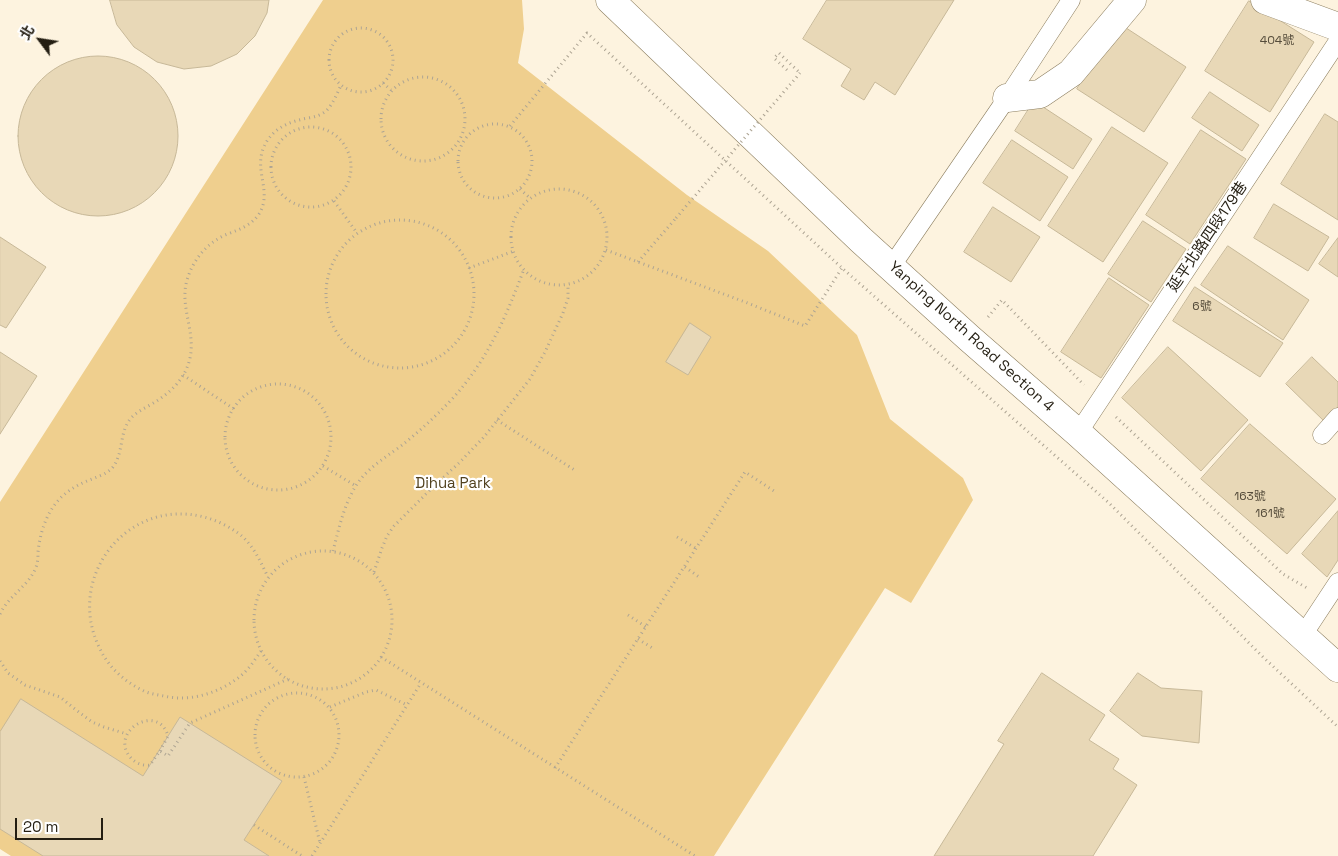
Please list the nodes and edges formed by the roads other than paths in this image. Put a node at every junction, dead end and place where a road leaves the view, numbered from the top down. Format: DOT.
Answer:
graph roads {
  1 [pos="610,0"];
  2 [pos="1071,0"];
  3 [pos="1132,0"];
  4 [pos="1266,0"];
  5 [pos="1338,27"];
  6 [pos="1338,41"];
  7 [pos="1007,98"];
  8 [pos="891,267"];
  9 [pos="1338,417"];
  10 [pos="1078,432"];
  11 [pos="1322,435"];
  12 [pos="1338,582"];
  13 [pos="1303,636"];
  14 [pos="1338,668"];
  1 -- 8 [label="street, Yanping North Road Section 4"];
  2 -- 7 [label="lane"];
  3 -- 7 [label="street"];
  4 -- 5 [label="street"];
  6 -- 10 [label="lane, 延平北路四段179巷"];
  7 -- 8 [label="lane"];
  8 -- 10 [label="street, Yanping North Road Section 4"];
  9 -- 11 [label="lane"];
  10 -- 13 [label="street, Yanping North Road Section 4"];
  12 -- 13 [label="lane"];
  13 -- 14 [label="street, Yanping North Road Section 4"];
}
